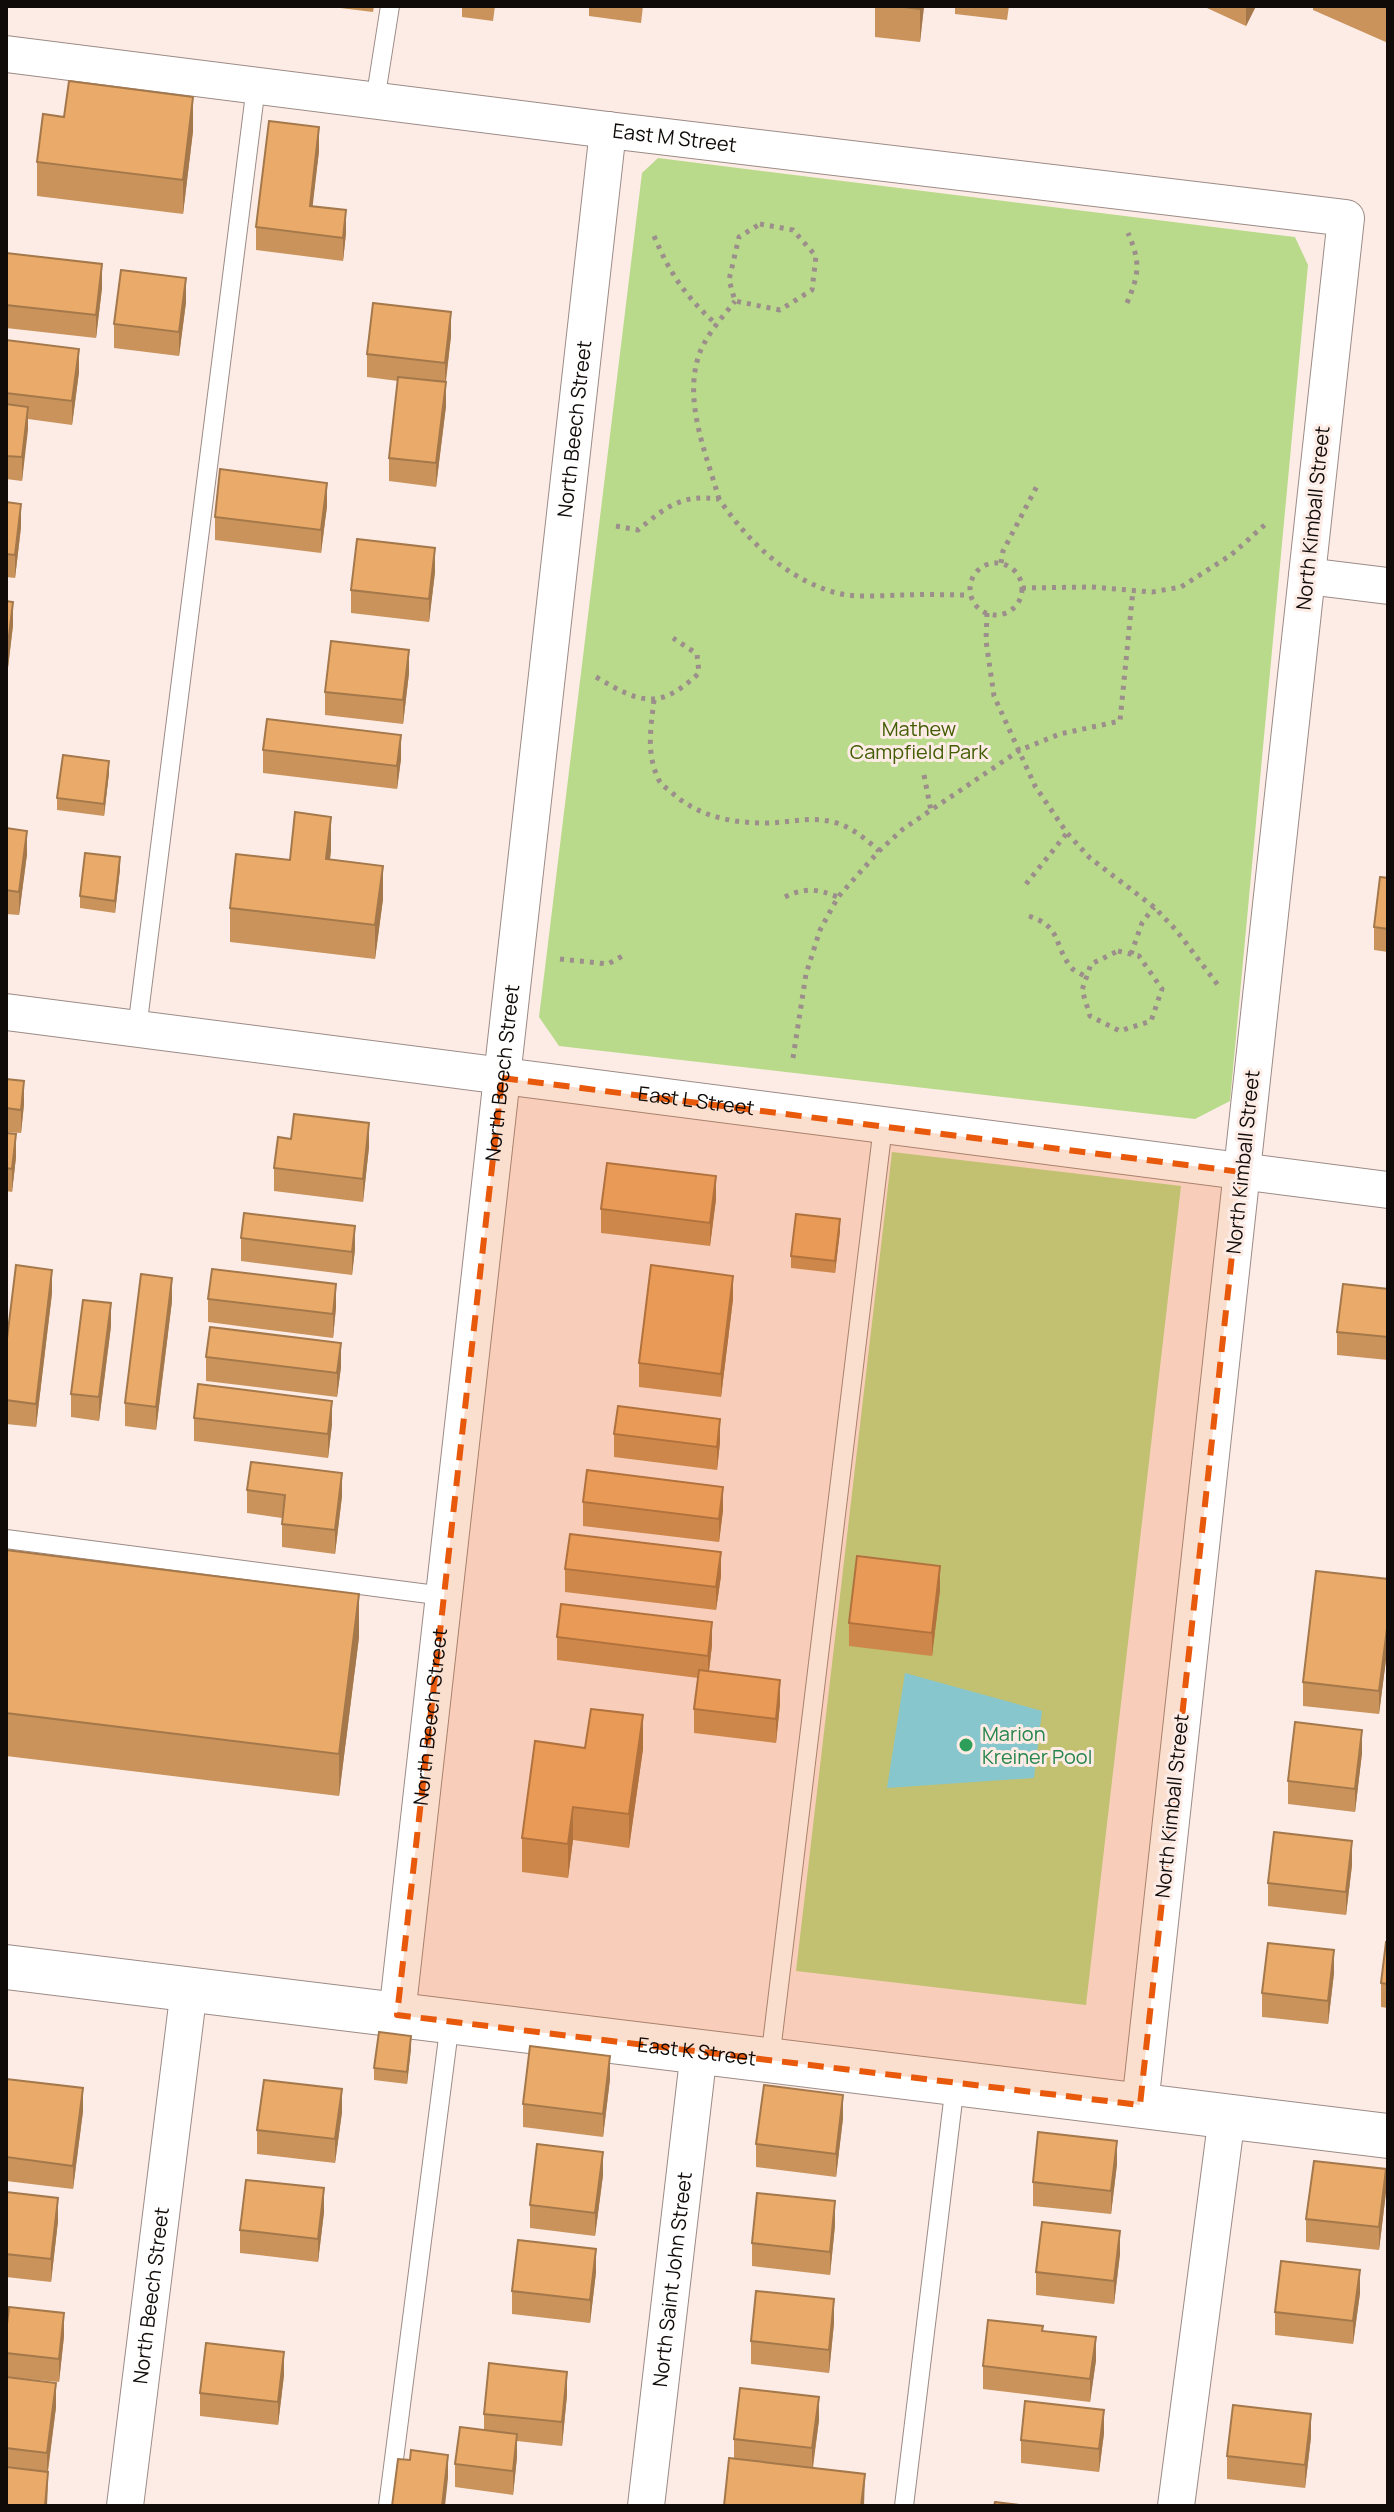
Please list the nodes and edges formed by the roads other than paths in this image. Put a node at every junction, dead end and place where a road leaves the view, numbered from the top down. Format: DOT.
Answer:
graph roads {
  1 [pos="390,6"];
  2 [pos="6,54"];
  3 [pos="256,86"];
  4 [pos="375,101"];
  5 [pos="608,130"];
  6 [pos="1346,218"];
  7 [pos="1307,576"];
  8 [pos="1388,586"];
  9 [pos="6,1012"];
  10 [pos="137,1029"];
  11 [pos="502,1078"];
  12 [pos="883,1126"];
  13 [pos="1241,1172"];
  14 [pos="1388,1190"];
  15 [pos="6,1539"];
  16 [pos="444,1596"];
  17 [pos="6,1967"];
  18 [pos="189,1989"];
  19 [pos="397,2015"];
  20 [pos="450,2022"];
  21 [pos="699,2051"];
  22 [pos="770,2060"];
  23 [pos="956,2083"];
  24 [pos="1140,2105"];
  25 [pos="1227,2116"];
  26 [pos="1388,2136"];
  27 [pos="125,2506"];
  28 [pos="388,2506"];
  29 [pos="646,2506"];
  30 [pos="904,2506"];
  31 [pos="1176,2506"];
  1 -- 4 [label="lane"];
  2 -- 3 [label="street, East M Street"];
  3 -- 4 [label="street, East M Street"];
  3 -- 10 [label="lane"];
  4 -- 5 [label="street, East M Street"];
  5 -- 6 [label="street, East M Street"];
  5 -- 11 [label="street, North Beech Street"];
  6 -- 7 [label="street, North Kimball Street"];
  7 -- 8 [label="street"];
  7 -- 13 [label="street, North Kimball Street"];
  9 -- 10 [label="street, East L Street"];
  10 -- 11 [label="street, East L Street"];
  11 -- 12 [label="street, East L Street"];
  11 -- 16 [label="street, North Beech Street"];
  12 -- 13 [label="street, East L Street"];
  12 -- 22 [label="lane"];
  13 -- 14 [label="street, East L Street"];
  13 -- 24 [label="street, North Kimball Street"];
  15 -- 16 [label="lane"];
  16 -- 19 [label="street, North Beech Street"];
  17 -- 18 [label="street, East K Street"];
  18 -- 19 [label="street, East K Street"];
  18 -- 27 [label="street, North Beech Street"];
  19 -- 20 [label="street, East K Street"];
  20 -- 21 [label="street, East K Street"];
  20 -- 28 [label="lane"];
  21 -- 22 [label="street, East K Street"];
  21 -- 29 [label="street, North Saint John Street"];
  22 -- 23 [label="street, East K Street"];
  23 -- 24 [label="street, East K Street"];
  23 -- 30 [label="lane"];
  24 -- 25 [label="street, East K Street"];
  25 -- 26 [label="street, East K Street"];
  25 -- 31 [label="street"];
}
